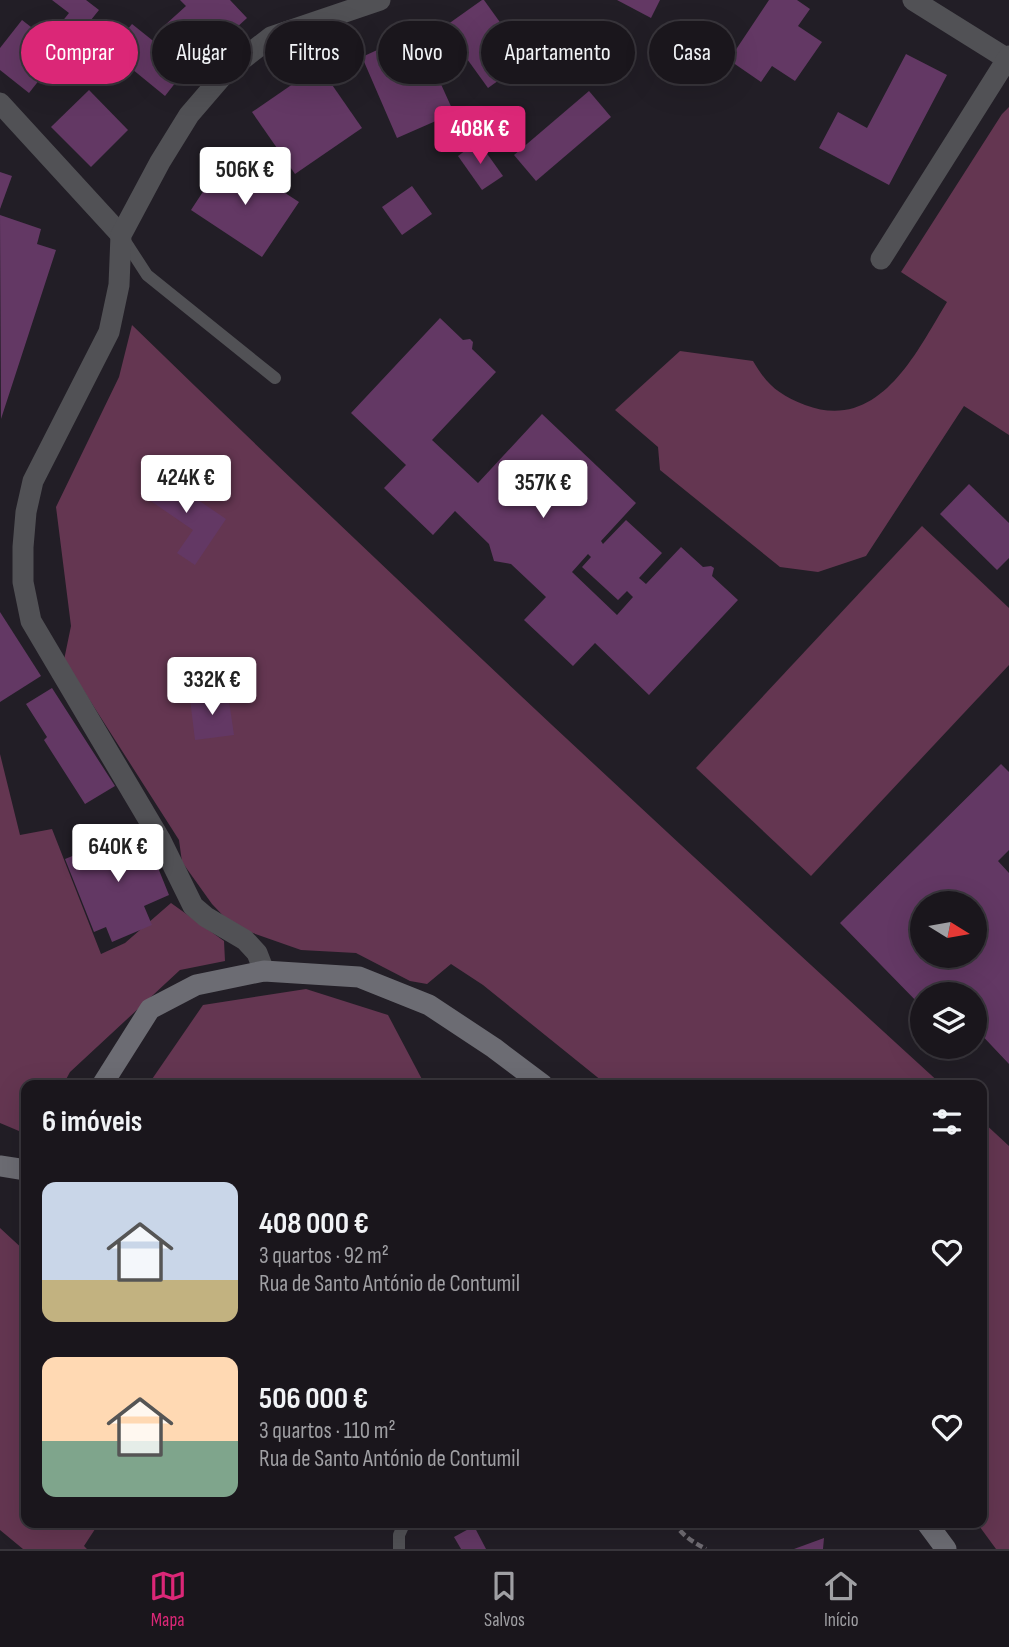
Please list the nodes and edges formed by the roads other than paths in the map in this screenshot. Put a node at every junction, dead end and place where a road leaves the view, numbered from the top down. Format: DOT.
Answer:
graph roads {
  1 [pos="380,0"];
  2 [pos="913,0"];
  3 [pos="1008,59"];
  4 [pos="0,103"];
  5 [pos="121,235"];
  6 [pos="881,259"];
  7 [pos="275,378"];
  8 [pos="264,971"];
  9 [pos="105,1080"];
  10 [pos="536,1080"];
  11 [pos="0,1166"];
  12 [pos="21,1169"];
  13 [pos="402,1528"];
  14 [pos="930,1528"];
  15 [pos="399,1549"];
  16 [pos="946,1549"];
  1 -- 5 [label="street"];
  2 -- 3 [label="street"];
  3 -- 6 [label="street"];
  4 -- 5 [label="street"];
  5 -- 7 [label="lane"];
  5 -- 8 [label="street"];
  8 -- 9 [label="street"];
  8 -- 10 [label="street"];
  11 -- 12 [label="street"];
  13 -- 15 [label="lane"];
  14 -- 16 [label="street"];
}
